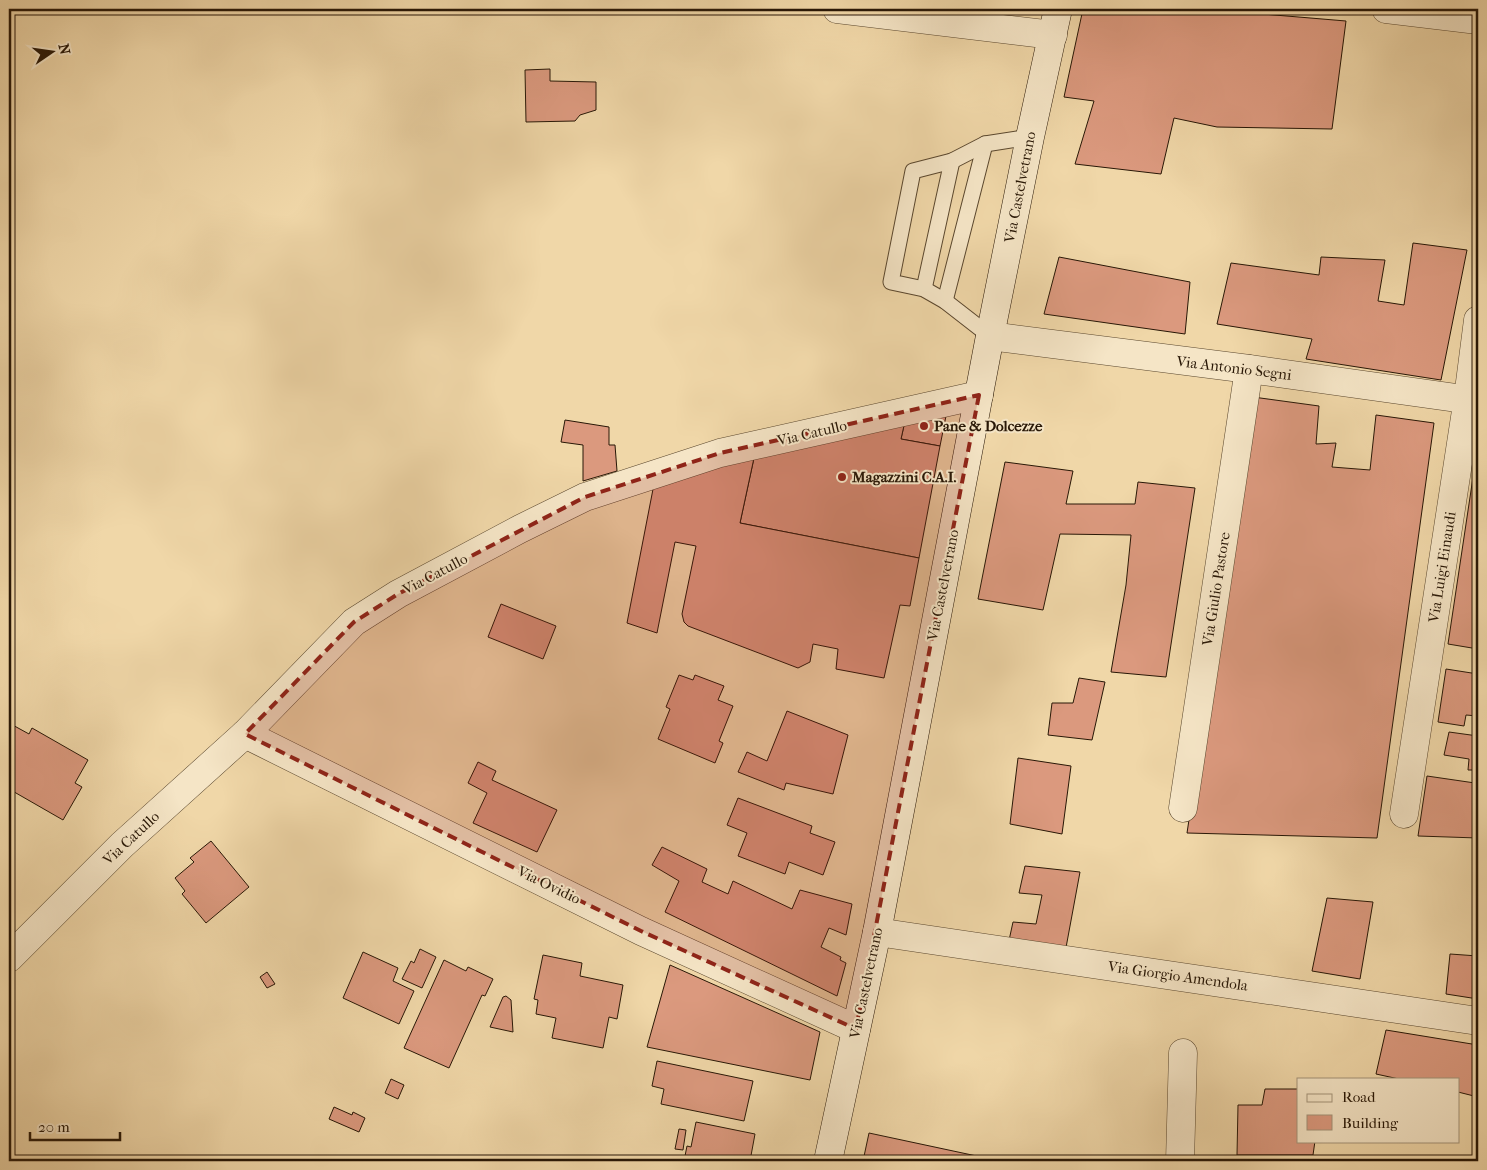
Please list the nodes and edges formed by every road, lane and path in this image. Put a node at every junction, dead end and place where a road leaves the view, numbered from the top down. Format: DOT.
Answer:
graph roads {
  1 [pos="837,9"];
  2 [pos="1058,9"];
  3 [pos="1386,9"];
  4 [pos="1478,20"];
  5 [pos="1053,35"];
  6 [pos="1030,137"];
  7 [pos="985,144"];
  8 [pos="952,161"];
  9 [pos="924,289"];
  10 [pos="945,300"];
  11 [pos="1478,320"];
  12 [pos="990,336"];
  13 [pos="1249,369"];
  14 [pos="979,395"];
  15 [pos="1473,400"];
  16 [pos="245,734"];
  17 [pos="1183,808"];
  18 [pos="1404,814"];
  19 [pos="877,932"];
  20 [pos="9,958"];
  21 [pos="1478,1021"];
  22 [pos="856,1029"];
  23 [pos="1183,1053"];
  24 [pos="828,1161"];
  25 [pos="1180,1161"];
  1 -- 5 [label="street"];
  2 -- 5 [label="street, Via Castelvetrano"];
  3 -- 4 [label="street"];
  5 -- 6 [label="street, Via Castelvetrano"];
  6 -- 7 [label="lane"];
  6 -- 12 [label="street, Via Castelvetrano"];
  7 -- 8 [label="lane"];
  7 -- 10 [label="lane"];
  8 -- 9 [label="lane"];
  8 -- 9 [label="lane"];
  9 -- 10 [label="lane"];
  10 -- 12 [label="lane"];
  11 -- 15 [label="street, Via Luigi Einaudi"];
  12 -- 13 [label="street, Via Antonio Segni"];
  12 -- 14 [label="street, Via Castelvetrano"];
  13 -- 15 [label="street, Via Antonio Segni"];
  13 -- 17 [label="street, Via Giulio Pastore"];
  14 -- 16 [label="street, Via Catullo"];
  14 -- 19 [label="street, Via Castelvetrano"];
  15 -- 18 [label="street, Via Luigi Einaudi"];
  16 -- 20 [label="street, Via Catullo"];
  16 -- 22 [label="street, Via Ovidio"];
  19 -- 21 [label="street, Via Giorgio Amendola"];
  19 -- 22 [label="street, Via Castelvetrano"];
  22 -- 24 [label="street, Via Castelvetrano"];
  23 -- 25 [label="street"];
}
